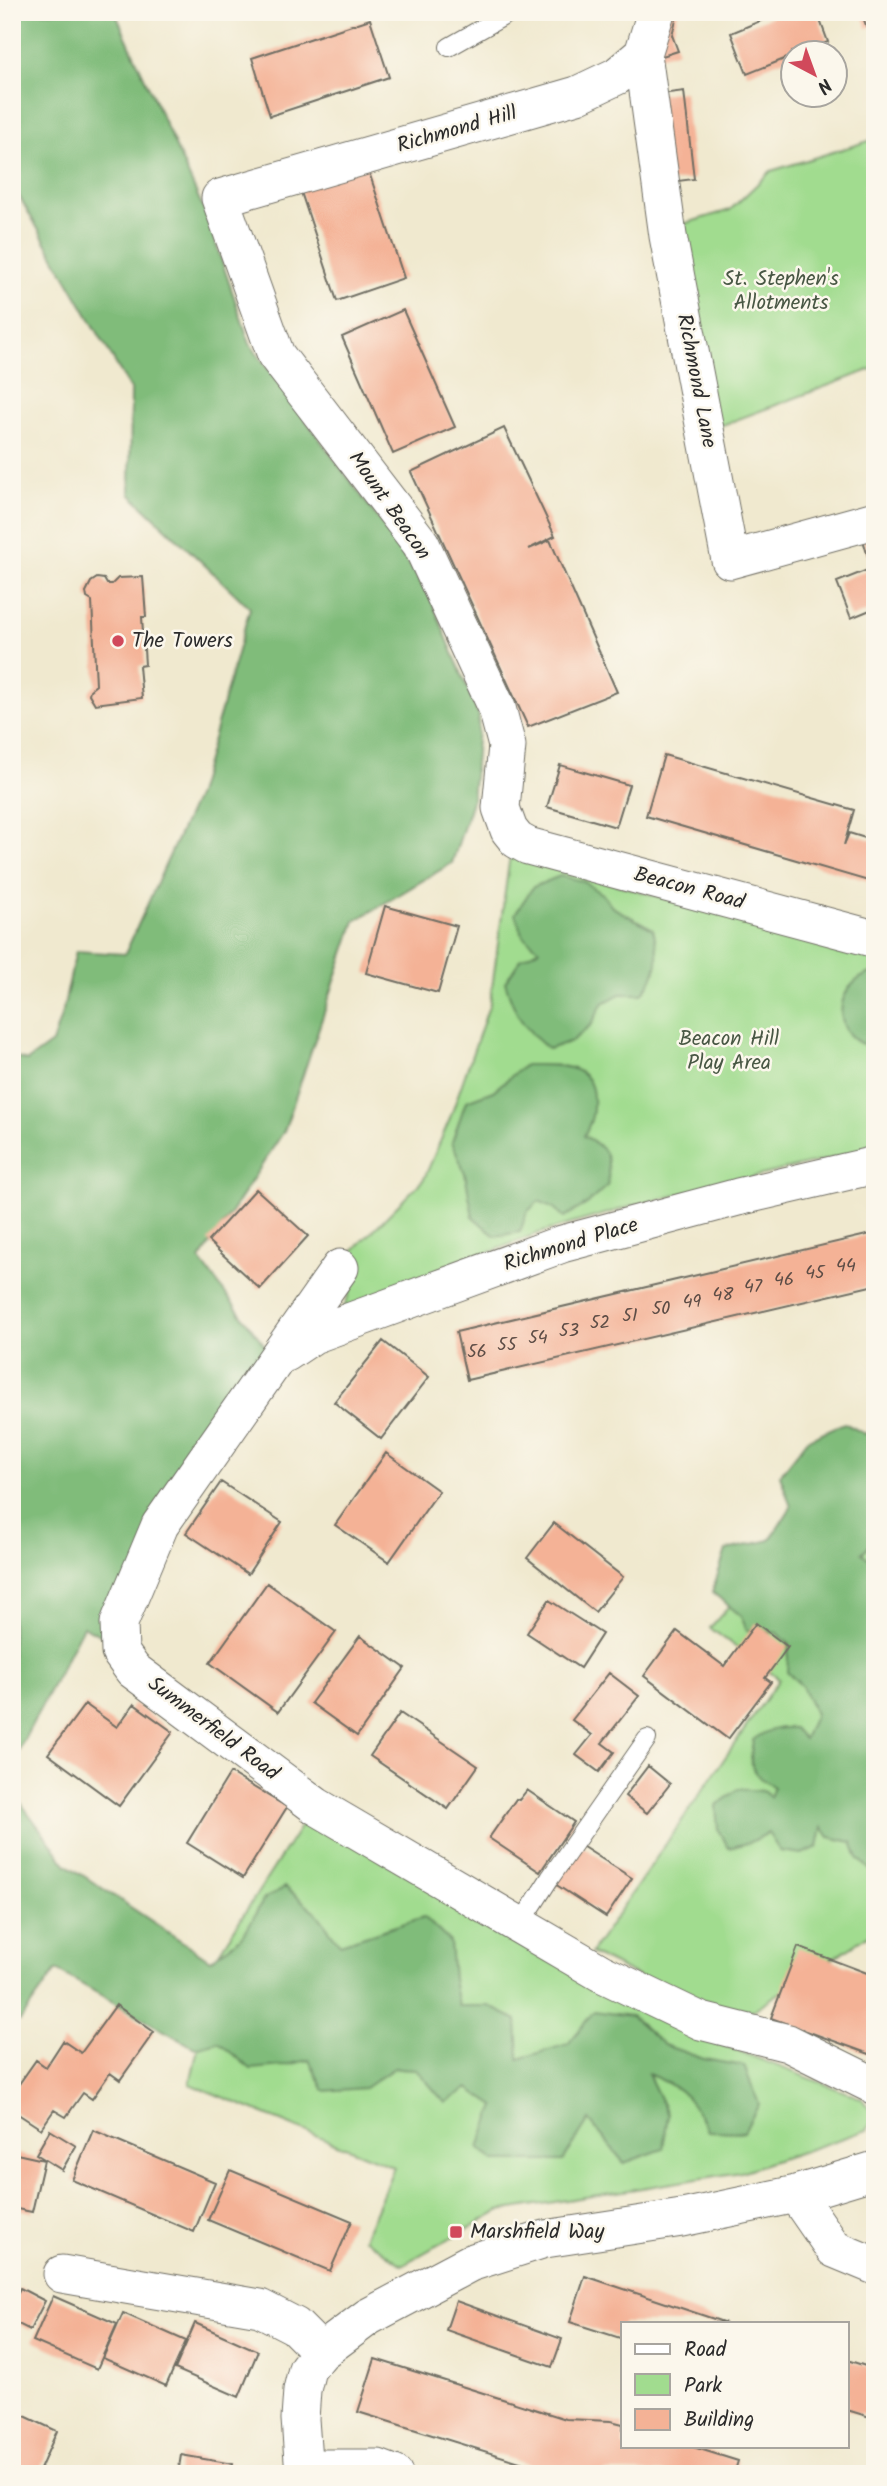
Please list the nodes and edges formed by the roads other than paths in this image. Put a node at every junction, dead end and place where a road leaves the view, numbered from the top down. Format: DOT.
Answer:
graph roads {
  1 [pos="511,12"];
  2 [pos="656,12"];
  3 [pos="449,47"];
  4 [pos="643,54"];
  5 [pos="220,198"];
  6 [pos="875,520"];
  7 [pos="509,830"];
  8 [pos="875,939"];
  9 [pos="875,1165"];
  10 [pos="340,1268"];
  11 [pos="279,1357"];
  12 [pos="647,1739"];
  13 [pos="520,1925"];
  14 [pos="875,2086"];
  15 [pos="875,2170"];
  16 [pos="796,2194"];
  17 [pos="875,2266"];
  18 [pos="62,2274"];
  19 [pos="321,2352"];
  20 [pos="304,2471"];
  21 [pos="394,2474"];
  1 -- 3 [label="lane"];
  2 -- 4 [label="street"];
  4 -- 5 [label="street, Richmond Hill"];
  4 -- 6 [label="street, Richmond Lane"];
  5 -- 7 [label="street, Mount Beacon"];
  7 -- 8 [label="street, Beacon Road"];
  9 -- 11 [label="street, Richmond Place"];
  10 -- 11 [label="street, Summerfield Road"];
  11 -- 13 [label="street, Summerfield Road"];
  12 -- 13 [label="lane"];
  13 -- 14 [label="street, Summerfield Road"];
  15 -- 16 [label="street"];
  16 -- 17 [label="street"];
  16 -- 19 [label="street"];
  18 -- 19 [label="street"];
  19 -- 20 [label="street"];
  20 -- 21 [label="street"];
}
